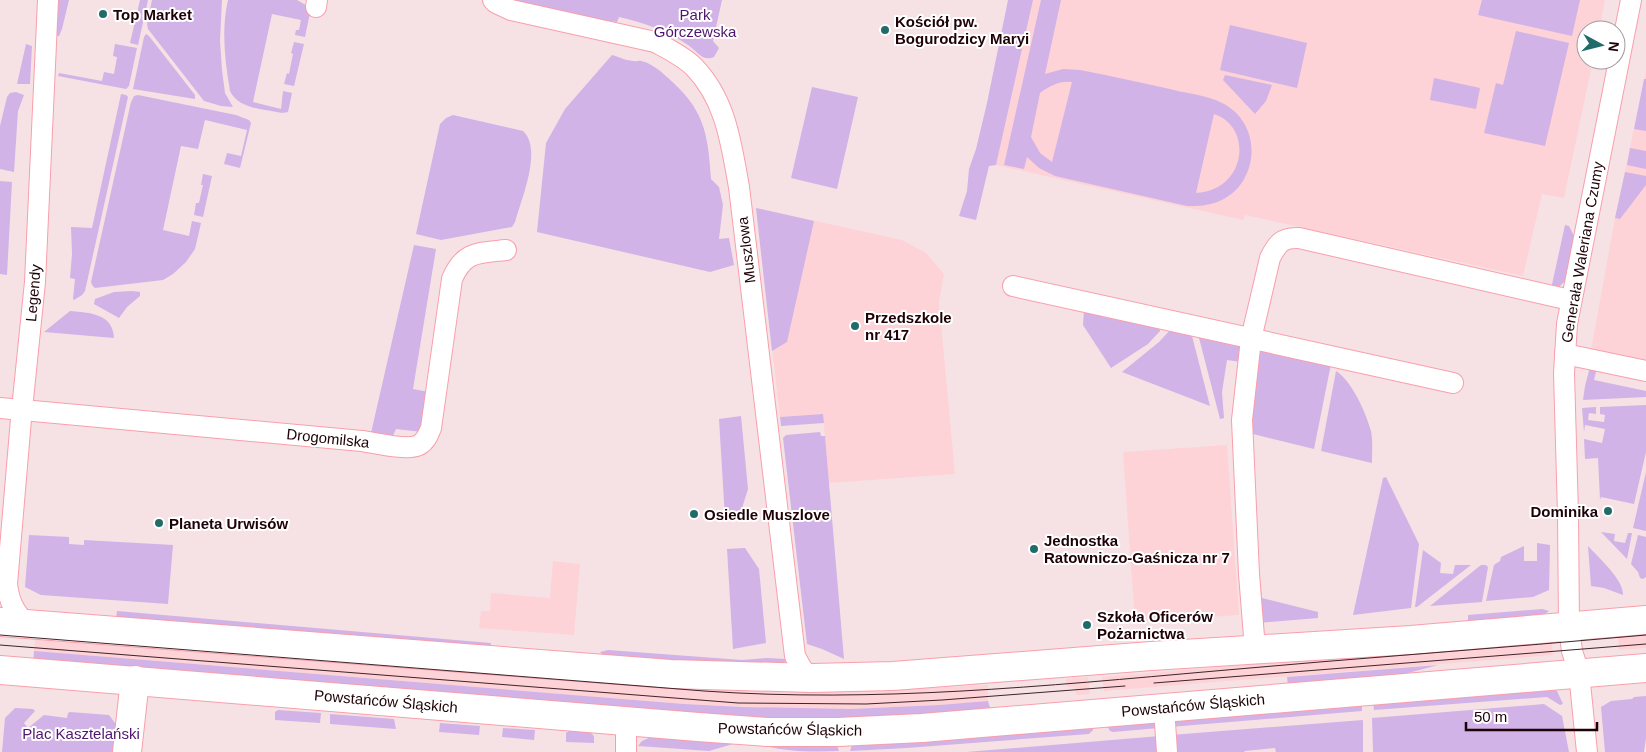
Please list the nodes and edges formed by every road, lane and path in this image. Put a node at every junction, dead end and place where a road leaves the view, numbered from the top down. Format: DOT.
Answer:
graph roads {
  1 [pos="48,0"];
  2 [pos="493,0"];
  3 [pos="1630,0"];
  4 [pos="506,250"];
  5 [pos="1014,286"];
  6 [pos="1570,300"];
  7 [pos="1251,339"];
  8 [pos="1565,354"];
  9 [pos="1646,371"];
  10 [pos="1453,384"];
  11 [pos="0,408"];
  12 [pos="22,410"];
  13 [pos="4,591"];
  14 [pos="1646,620"];
  15 [pos="13,622"];
  16 [pos="1569,627"];
  17 [pos="1255,649"];
  18 [pos="795,656"];
  19 [pos="1646,668"];
  20 [pos="0,670"];
  21 [pos="1579,673"];
  22 [pos="773,678"];
  23 [pos="812,678"];
  24 [pos="135,680"];
  25 [pos="1164,708"];
  26 [pos="626,721"];
  27 [pos="127,752"];
  28 [pos="626,752"];
  29 [pos="1167,752"];
  30 [pos="1587,752"];
  1 -- 12 [label="street, Legendy"];
  2 -- 18 [label="street, Muszlowa"];
  3 -- 6 [label="street, Generała Waleriana Czumy"];
  4 -- 12 [label="street, Drogomilska"];
  5 -- 7 [label="street"];
  6 -- 7 [label="street"];
  6 -- 8 [label="street, Generała Waleriana Czumy"];
  7 -- 10 [label="street"];
  7 -- 17 [label="street"];
  8 -- 9 [label="street"];
  8 -- 16 [label="street, Generała Waleriana Czumy"];
  11 -- 12 [label="street, Drogomilska"];
  12 -- 13 [label="street, Legendy"];
  13 -- 15 [label="street, Legendy"];
  14 -- 16 [label="main road"];
  15 -- 22 [label="main road"];
  16 -- 17 [label="main road"];
  16 -- 21 [label="street"];
  17 -- 23 [label="main road"];
  18 -- 22 [label="street"];
  18 -- 23 [label="street, Muszlowa"];
  19 -- 21 [label="main road, Powstańców Śląskich"];
  20 -- 24 [label="main road, Powstańców Śląskich"];
  21 -- 25 [label="main road, Powstańców Śląskich"];
  21 -- 30 [label="street"];
  22 -- 23 [label="main road"];
  24 -- 26 [label="main road, Powstańców Śląskich"];
  24 -- 27 [label="main road"];
  25 -- 26 [label="main road, Powstańców Śląskich"];
  25 -- 29 [label="street"];
  26 -- 28 [label="street"];
}
